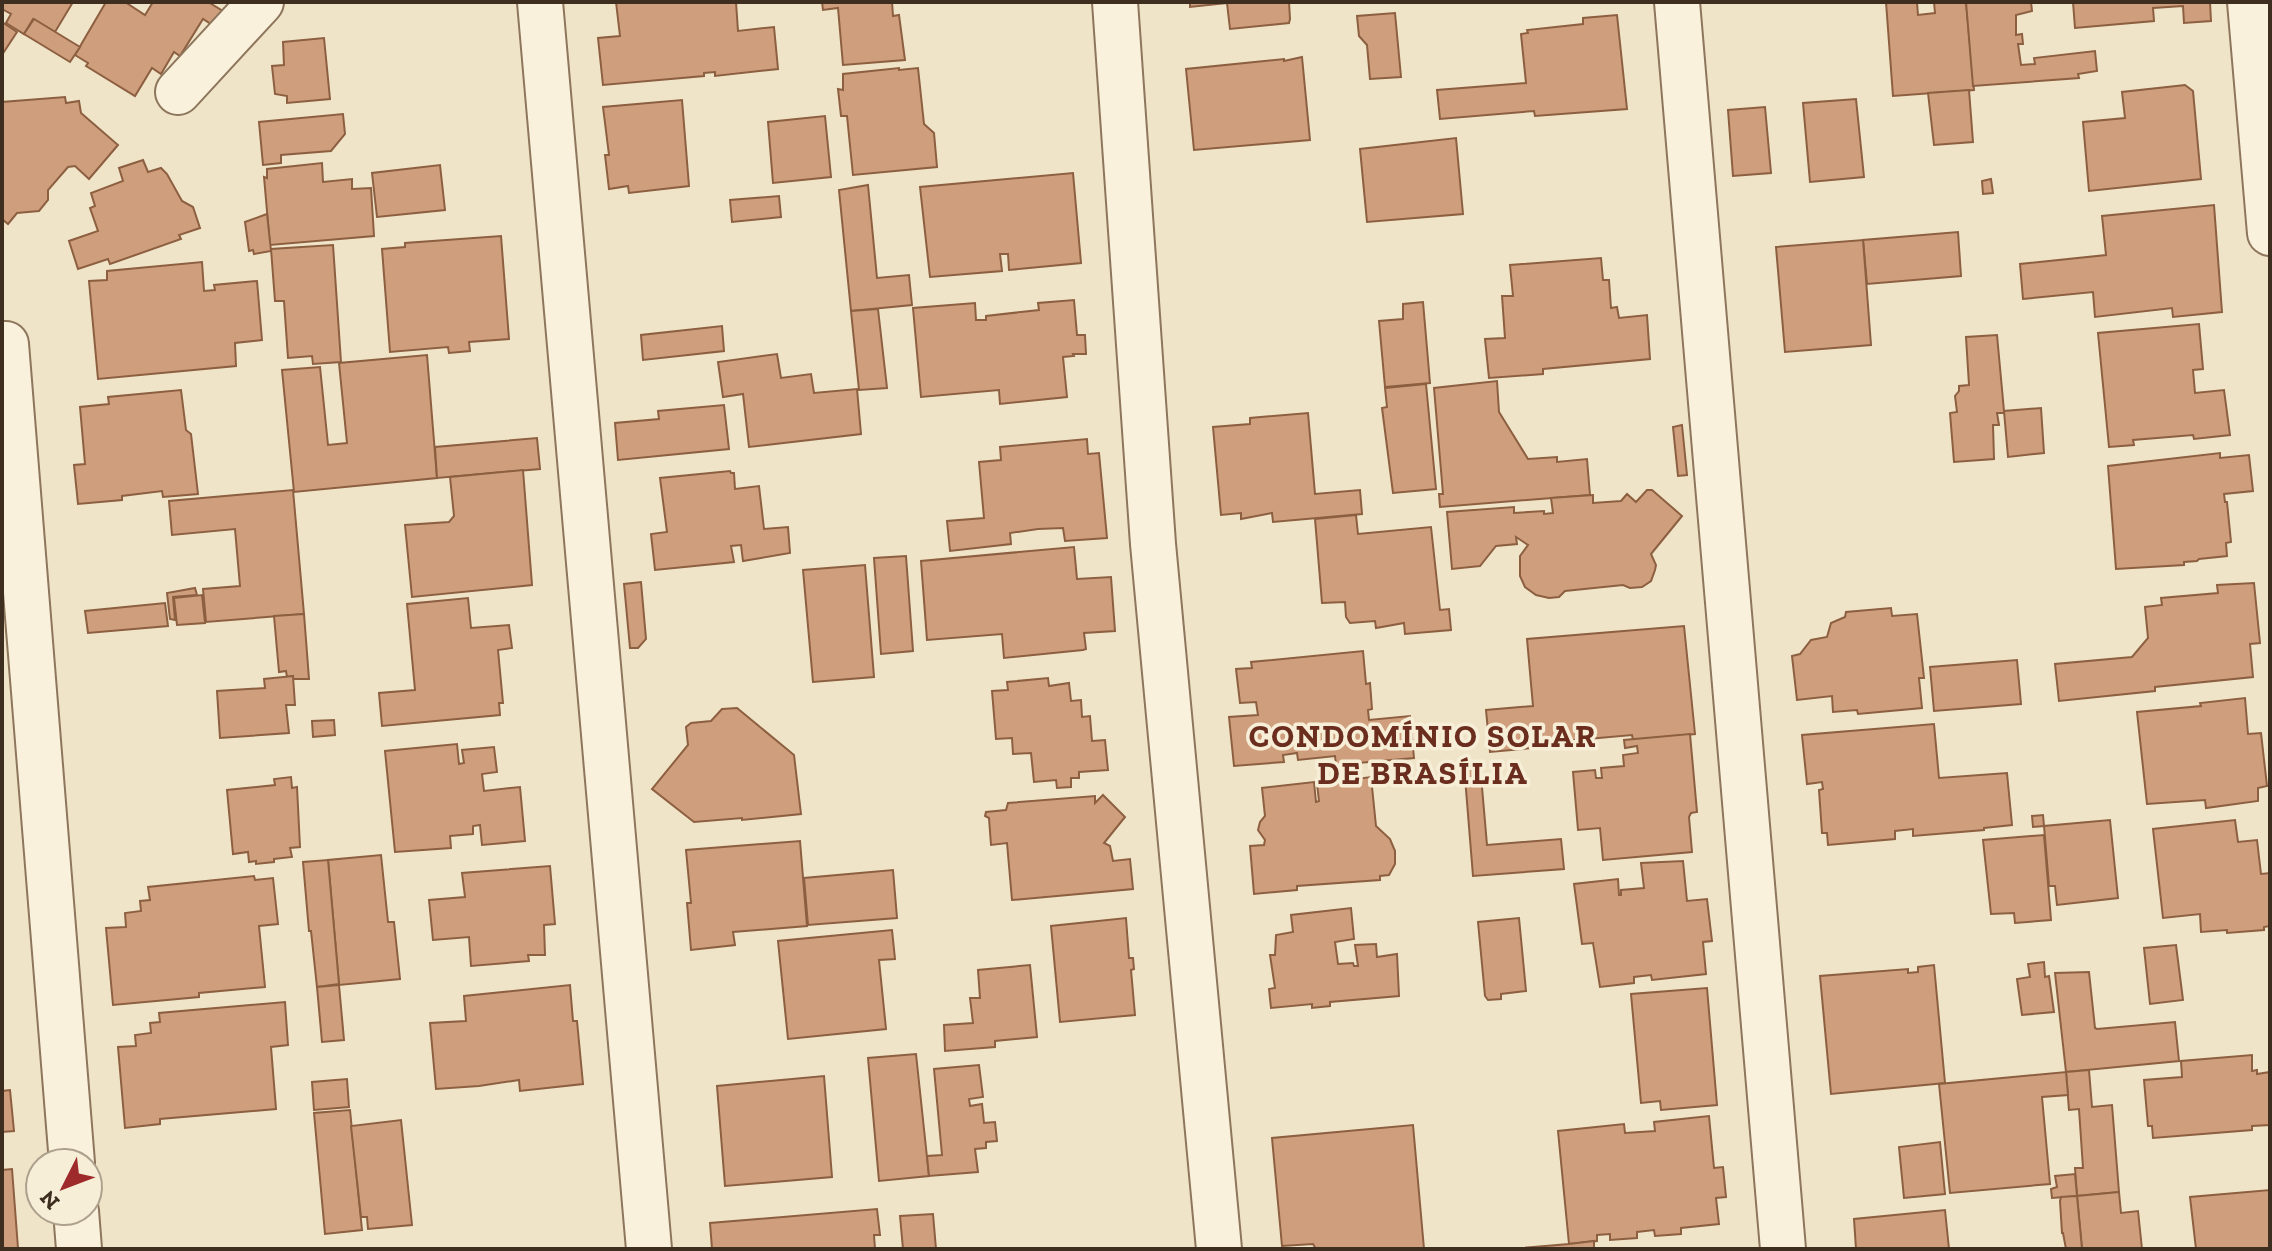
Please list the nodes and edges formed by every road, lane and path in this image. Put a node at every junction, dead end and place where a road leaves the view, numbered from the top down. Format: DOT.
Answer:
graph roads {
  1 [pos="261,2"];
  2 [pos="540,2"];
  3 [pos="1115,2"];
  4 [pos="1677,2"];
  5 [pos="2250,2"];
  6 [pos="178,92"];
  7 [pos="2270,233"];
  8 [pos="6,344"];
  9 [pos="71,1147"];
  10 [pos="77,1227"];
  11 [pos="79,1249"];
  12 [pos="649,1249"];
  13 [pos="1219,1249"];
  14 [pos="1783,1249"];
  1 -- 6 [label="street"];
  2 -- 12 [label="street"];
  3 -- 13 [label="street"];
  4 -- 14 [label="street"];
  5 -- 7 [label="street"];
  8 -- 9 [label="street"];
  10 -- 11 [label="street"];
}
